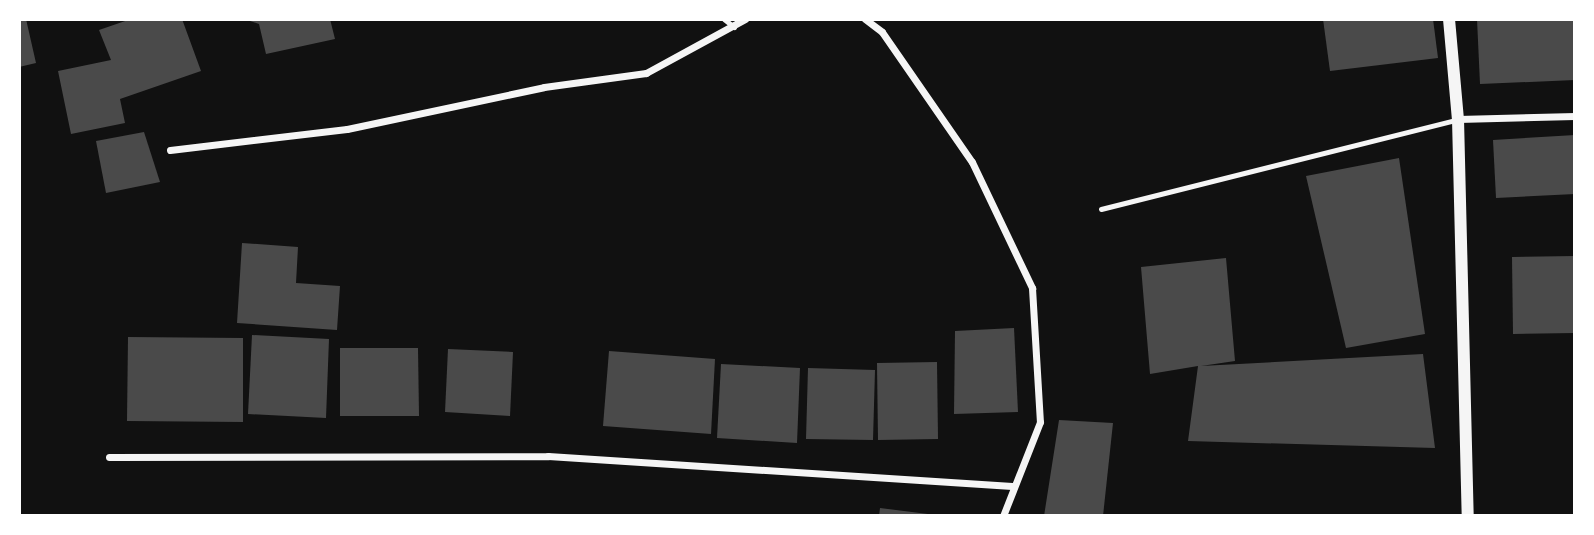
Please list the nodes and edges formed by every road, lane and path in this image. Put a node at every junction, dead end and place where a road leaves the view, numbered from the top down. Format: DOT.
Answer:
graph roads {
  1 [pos="724,19"];
  2 [pos="745,19"];
  3 [pos="865,19"];
  4 [pos="1449,19"];
  5 [pos="734,27"];
  6 [pos="1575,116"];
  7 [pos="1458,119"];
  8 [pos="170,150"];
  9 [pos="1101,209"];
  10 [pos="109,457"];
  11 [pos="1012,485"];
  12 [pos="1003,516"];
  13 [pos="1468,516"];
  1 -- 5 [label="lane"];
  2 -- 5 [label="street"];
  3 -- 11 [label="street"];
  4 -- 7 [label="street"];
  5 -- 8 [label="street"];
  6 -- 7 [label="street"];
  7 -- 9 [label="lane"];
  7 -- 13 [label="street"];
  10 -- 11 [label="street"];
  11 -- 12 [label="street"];
}
